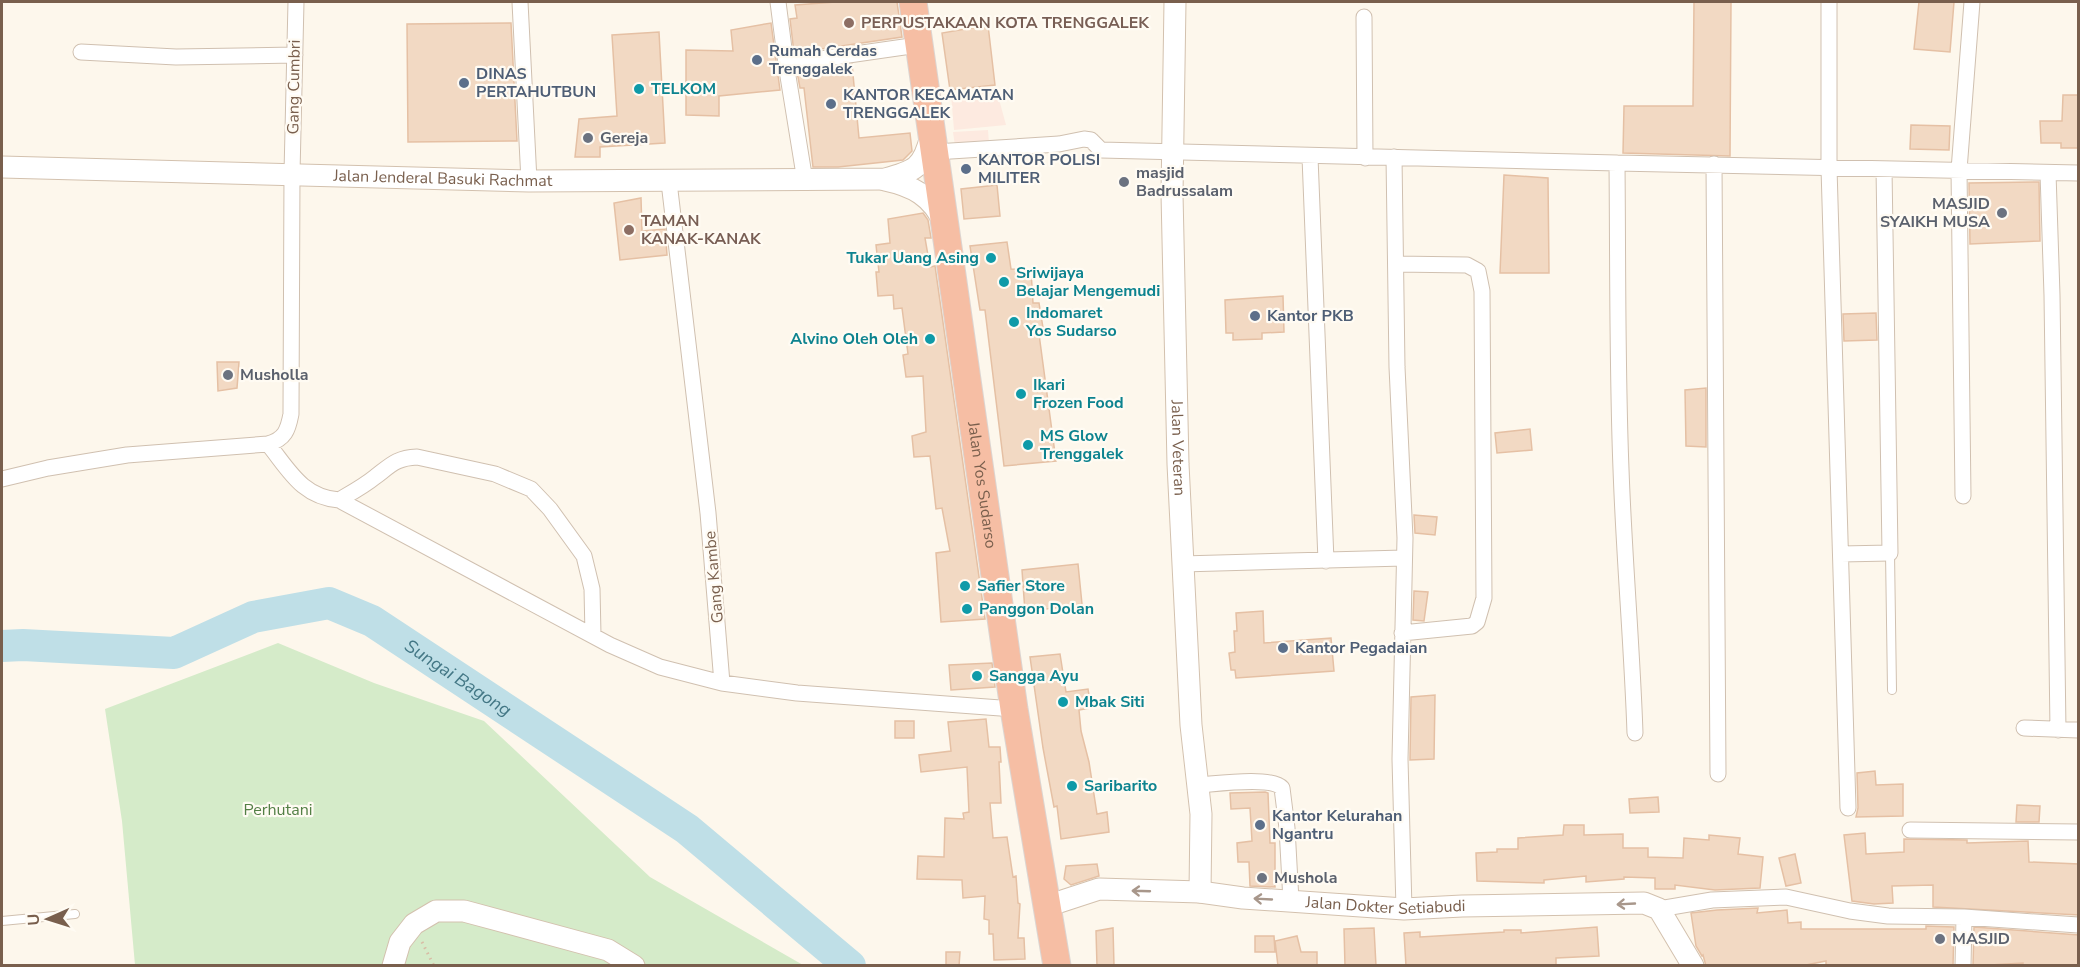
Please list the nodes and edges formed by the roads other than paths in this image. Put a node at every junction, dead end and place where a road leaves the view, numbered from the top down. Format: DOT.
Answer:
graph roads {
  1 [pos="296,2"];
  2 [pos="520,2"];
  3 [pos="778,2"];
  4 [pos="913,2"];
  5 [pos="1176,2"];
  6 [pos="1829,2"];
  7 [pos="1972,2"];
  8 [pos="1364,17"];
  9 [pos="918,45"];
  10 [pos="81,52"];
  11 [pos="295,55"];
  12 [pos="786,64"];
  13 [pos="934,142"];
  14 [pos="1173,153"];
  15 [pos="1310,157"];
  16 [pos="1394,157"];
  17 [pos="1365,158"];
  18 [pos="1617,163"];
  19 [pos="1714,164"];
  20 [pos="2,166"];
  21 [pos="1830,168"];
  22 [pos="1884,169"];
  23 [pos="1959,170"];
  24 [pos="2079,172"];
  25 [pos="292,173"];
  26 [pos="2048,173"];
  27 [pos="885,179"];
  28 [pos="529,181"];
  29 [pos="805,181"];
  30 [pos="669,182"];
  31 [pos="945,227"];
  32 [pos="1396,264"];
  33 [pos="268,444"];
  34 [pos="2,479"];
  35 [pos="1964,496"];
  36 [pos="339,500"];
  37 [pos="1890,553"];
  38 [pos="1840,554"];
  39 [pos="1404,558"];
  40 [pos="1326,561"];
  41 [pos="1182,564"];
  42 [pos="1402,633"];
  43 [pos="593,635"];
  44 [pos="722,683"];
  45 [pos="1892,690"];
  46 [pos="1014,709"];
  47 [pos="2024,728"];
  48 [pos="2058,730"];
  49 [pos="2079,730"];
  50 [pos="1635,733"];
  51 [pos="1718,774"];
  52 [pos="1198,785"];
  53 [pos="1848,808"];
  54 [pos="1910,830"];
  55 [pos="2079,832"];
  56 [pos="1200,892"];
  57 [pos="1291,901"];
  58 [pos="1047,906"];
  59 [pos="1404,909"];
  60 [pos="1659,909"];
  61 [pos="75,914"];
  62 [pos="1964,917"];
  63 [pos="2,921"];
  64 [pos="2079,925"];
  65 [pos="393,966"];
  66 [pos="634,966"];
  67 [pos="1057,966"];
  68 [pos="1693,966"];
  69 [pos="1963,966"];
  1 -- 11 [label="street, Gang Cumbri"];
  2 -- 28 [label="street"];
  3 -- 12 [label="street"];
  4 -- 9 [label="highway, Jalan Yos Sudarso"];
  5 -- 14 [label="street, Jalan Veteran"];
  6 -- 21 [label="street"];
  7 -- 23 [label="street"];
  8 -- 17 [label="street"];
  9 -- 12 [label="street"];
  9 -- 13 [label="highway, Jalan Yos Sudarso"];
  10 -- 11 [label="street"];
  11 -- 25 [label="street, Gang Cumbri"];
  12 -- 29 [label="street"];
  13 -- 14 [label="street"];
  13 -- 27 [label="street"];
  13 -- 31 [label="highway, Jalan Yos Sudarso"];
  14 -- 15 [label="street"];
  14 -- 41 [label="street, Jalan Veteran"];
  15 -- 17 [label="street"];
  15 -- 40 [label="street"];
  16 -- 17 [label="street"];
  16 -- 18 [label="street"];
  16 -- 32 [label="street"];
  18 -- 19 [label="street"];
  18 -- 50 [label="street"];
  19 -- 21 [label="street"];
  19 -- 51 [label="street"];
  20 -- 25 [label="street, Jalan Jenderal Basuki Rachmat"];
  21 -- 22 [label="street"];
  21 -- 38 [label="street"];
  22 -- 23 [label="street"];
  22 -- 37 [label="street"];
  23 -- 26 [label="street"];
  23 -- 35 [label="street"];
  24 -- 26 [label="street"];
  25 -- 28 [label="street, Jalan Jenderal Basuki Rachmat"];
  25 -- 33 [label="street, Gang Cumbri"];
  26 -- 48 [label="street"];
  27 -- 29 [label="street, Jalan Jenderal Basuki Rachmat"];
  27 -- 31 [label="street"];
  28 -- 30 [label="street, Jalan Jenderal Basuki Rachmat"];
  29 -- 30 [label="street, Jalan Jenderal Basuki Rachmat"];
  30 -- 44 [label="street, Gang Kambe"];
  31 -- 46 [label="highway, Jalan Yos Sudarso"];
  32 -- 39 [label="street"];
  32 -- 42 [label="street"];
  33 -- 34 [label="street"];
  33 -- 36 [label="street"];
  36 -- 43 [label="street"];
  36 -- 43 [label="street"];
  37 -- 38 [label="street"];
  37 -- 45 [label="lane"];
  38 -- 53 [label="street"];
  39 -- 40 [label="street"];
  39 -- 42 [label="street"];
  40 -- 41 [label="street"];
  41 -- 52 [label="street, Jalan Veteran"];
  42 -- 59 [label="street"];
  43 -- 44 [label="street"];
  44 -- 46 [label="street"];
  46 -- 58 [label="highway, Jalan Yos Sudarso"];
  47 -- 48 [label="street"];
  48 -- 49 [label="street"];
  52 -- 56 [label="street, Jalan Veteran"];
  52 -- 57 [label="street"];
  54 -- 55 [label="street"];
  57 -- 56 [label="street, Jalan Dokter Setiabudi, one-way"];
  56 -- 58 [label="street, Jalan Dokter Setiabudi, one-way"];
  57 -- 59 [label="street, Jalan Dokter Setiabudi"];
  58 -- 67 [label="highway, Jalan Yos Sudarso"];
  60 -- 59 [label="street, Jalan Dokter Setiabudi, one-way"];
  60 -- 62 [label="street"];
  60 -- 68 [label="street"];
  61 -- 63 [label="lane"];
  62 -- 64 [label="street"];
  62 -- 69 [label="street"];
  65 -- 66 [label="street"];
}
